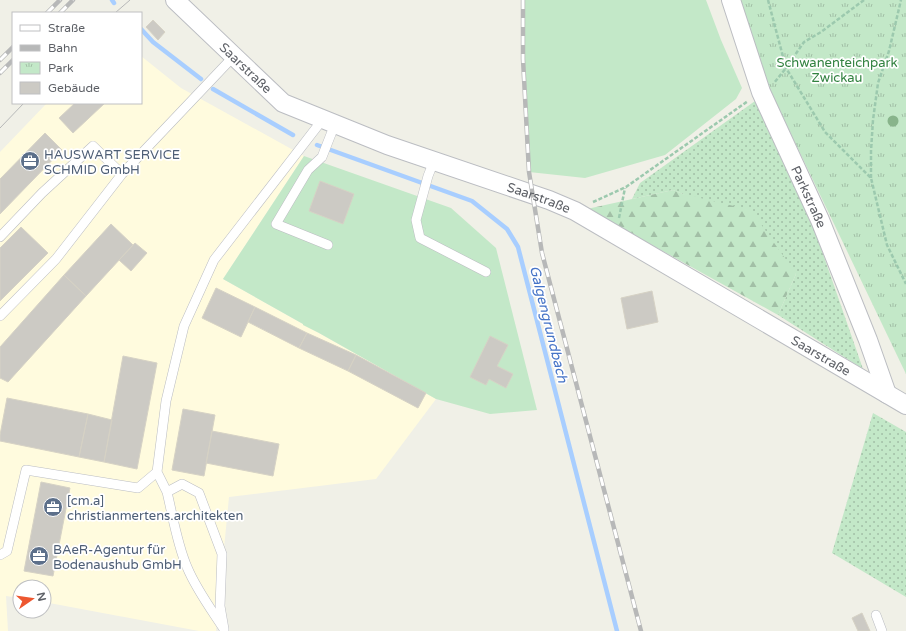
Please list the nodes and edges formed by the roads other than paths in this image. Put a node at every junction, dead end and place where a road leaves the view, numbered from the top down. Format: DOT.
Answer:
graph roads {
  1 [pos="175,0"];
  2 [pos="731,0"];
  3 [pos="234,56"];
  4 [pos="329,127"];
  5 [pos="431,168"];
  6 [pos="122,174"];
  7 [pos="0,237"];
  8 [pos="328,245"];
  9 [pos="486,272"];
  10 [pos="0,316"];
  11 [pos="887,394"];
  12 [pos="906,405"];
  13 [pos="157,472"];
  14 [pos="167,492"];
  15 [pos="0,555"];
  16 [pos="876,615"];
  17 [pos="224,630"];
  18 [pos="882,631"];
  1 -- 3 [label="street, Saarstraße"];
  2 -- 11 [label="street, Parkstraße"];
  3 -- 4 [label="street, Saarstraße"];
  3 -- 6 [label="lane"];
  4 -- 5 [label="street, Saarstraße"];
  4 -- 8 [label="lane"];
  4 -- 13 [label="lane"];
  5 -- 9 [label="lane"];
  5 -- 11 [label="street, Saarstraße"];
  6 -- 7 [label="lane"];
  6 -- 10 [label="lane"];
  11 -- 12 [label="street, Saarstraße"];
  13 -- 14 [label="lane"];
  13 -- 15 [label="lane"];
  14 -- 17 [label="lane"];
  14 -- 17 [label="lane"];
  16 -- 18 [label="lane"];
}
